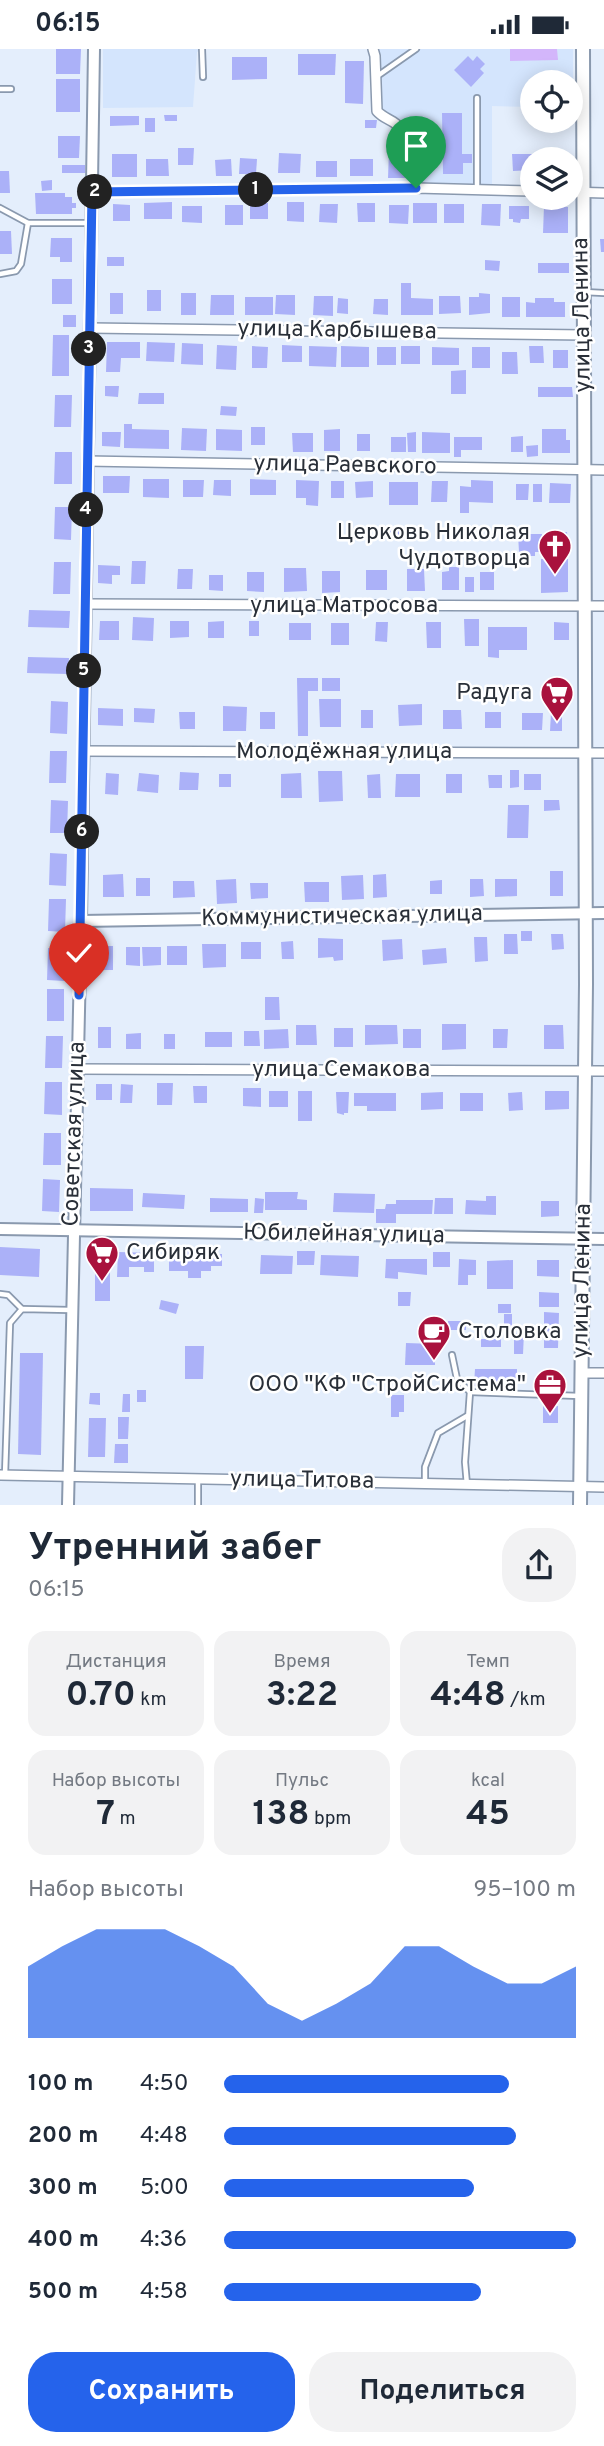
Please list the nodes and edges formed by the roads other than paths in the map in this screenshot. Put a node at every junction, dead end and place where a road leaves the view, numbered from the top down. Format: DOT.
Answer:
graph roads {
  1 [pos="94,49"];
  2 [pos="202,49"];
  3 [pos="373,49"];
  4 [pos="416,49"];
  5 [pos="583,49"];
  6 [pos="202,77"];
  7 [pos="376,77"];
  8 [pos="0,89"];
  9 [pos="12,89"];
  10 [pos="477,98"];
  11 [pos="578,147"];
  12 [pos="416,188"];
  13 [pos="477,190"];
  14 [pos="520,191"];
  15 [pos="92,192"];
  16 [pos="583,192"];
  17 [pos="604,193"];
  18 [pos="0,208"];
  19 [pos="577,210"];
  20 [pos="28,223"];
  21 [pos="91,223"];
  22 [pos="0,274"];
  23 [pos="583,292"];
  24 [pos="604,293"];
  25 [pos="90,328"];
  26 [pos="584,335"];
  27 [pos="87,461"];
  28 [pos="585,470"];
  29 [pos="604,470"];
  30 [pos="85,604"];
  31 [pos="604,607"];
  32 [pos="586,608"];
  33 [pos="83,751"];
  34 [pos="604,753"];
  35 [pos="586,754"];
  36 [pos="604,913"];
  37 [pos="586,914"];
  38 [pos="81,921"];
  39 [pos="77,1069"];
  40 [pos="585,1071"];
  41 [pos="604,1071"];
  42 [pos="1,1228"];
  43 [pos="73,1230"];
  44 [pos="584,1239"];
  45 [pos="604,1239"];
  46 [pos="0,1294"];
  47 [pos="22,1310"];
  48 [pos="71,1310"];
  49 [pos="453,1355"];
  50 [pos="582,1373"];
  51 [pos="604,1373"];
  52 [pos="470,1392"];
  53 [pos="581,1395"];
  54 [pos="468,1416"];
  55 [pos="3,1475"];
  56 [pos="68,1476"];
  57 [pos="198,1478"];
  58 [pos="425,1484"];
  59 [pos="467,1485"];
  60 [pos="580,1486"];
  61 [pos="604,1487"];
  62 [pos="68,1504"];
  63 [pos="198,1504"];
  64 [pos="580,1504"];
  1 -- 15 [label="street, Советская улица"];
  2 -- 6 [label="lane"];
  3 -- 7 [label="street"];
  4 -- 7 [label="lane"];
  5 -- 11 [label="main road, улица Ленина"];
  7 -- 12 [label="street"];
  8 -- 9 [label="lane"];
  10 -- 13 [label="lane"];
  12 -- 13 [label="street"];
  12 -- 15 [label="street"];
  13 -- 14 [label="street"];
  15 -- 21 [label="street, Советская улица"];
  16 -- 17 [label="street"];
  18 -- 20 [label="lane"];
  19 -- 23 [label="main road, улица Ленина"];
  20 -- 21 [label="lane"];
  20 -- 22 [label="lane"];
  21 -- 25 [label="street, Советская улица"];
  23 -- 24 [label="lane"];
  23 -- 26 [label="main road, улица Ленина"];
  25 -- 26 [label="street, улица Карбышева"];
  25 -- 27 [label="street, Советская улица"];
  26 -- 28 [label="main road, улица Ленина"];
  27 -- 28 [label="street, улица Раевского"];
  27 -- 30 [label="street, Советская улица"];
  28 -- 29 [label="street, улица Раевского"];
  28 -- 32 [label="main road, улица Ленина"];
  30 -- 32 [label="street, улица Матросова"];
  30 -- 33 [label="street, Советская улица"];
  31 -- 32 [label="street, улица Матросова"];
  32 -- 35 [label="main road, улица Ленина"];
  33 -- 35 [label="street, Молодёжная улица"];
  33 -- 38 [label="street, Советская улица"];
  34 -- 35 [label="street, Молодёжная улица"];
  35 -- 37 [label="main road, улица Ленина"];
  36 -- 37 [label="street, Коммунистическая улица"];
  37 -- 38 [label="street, Коммунистическая улица"];
  37 -- 40 [label="main road, улица Ленина"];
  38 -- 39 [label="street, Советская улица"];
  39 -- 40 [label="street, улица Семакова"];
  39 -- 43 [label="street, Советская улица"];
  40 -- 41 [label="street, улица Семакова"];
  40 -- 44 [label="main road, улица Ленина"];
  42 -- 43 [label="street, Юбилейная улица"];
  43 -- 44 [label="street, Юбилейная улица"];
  43 -- 48 [label="street, Советская улица"];
  44 -- 45 [label="street, Юбилейная улица"];
  44 -- 50 [label="main road, улица Ленина"];
  46 -- 47 [label="lane"];
  47 -- 48 [label="lane"];
  47 -- 55 [label="lane"];
  48 -- 56 [label="street, Советская улица"];
  49 -- 52 [label="lane"];
  50 -- 51 [label="street"];
  50 -- 53 [label="main road, улица Ленина"];
  52 -- 53 [label="lane"];
  52 -- 54 [label="lane"];
  53 -- 60 [label="main road, улица Ленина"];
  54 -- 58 [label="lane"];
  54 -- 59 [label="lane"];
  55 -- 56 [label="street, улица Титова"];
  56 -- 57 [label="street, улица Титова"];
  56 -- 62 [label="street, Советская улица"];
  57 -- 58 [label="street, улица Титова"];
  57 -- 63 [label="lane"];
  58 -- 59 [label="street, улица Титова"];
  59 -- 60 [label="street, улица Титова"];
  60 -- 61 [label="street, улица Титова"];
  60 -- 64 [label="main road, улица Ленина"];
}
